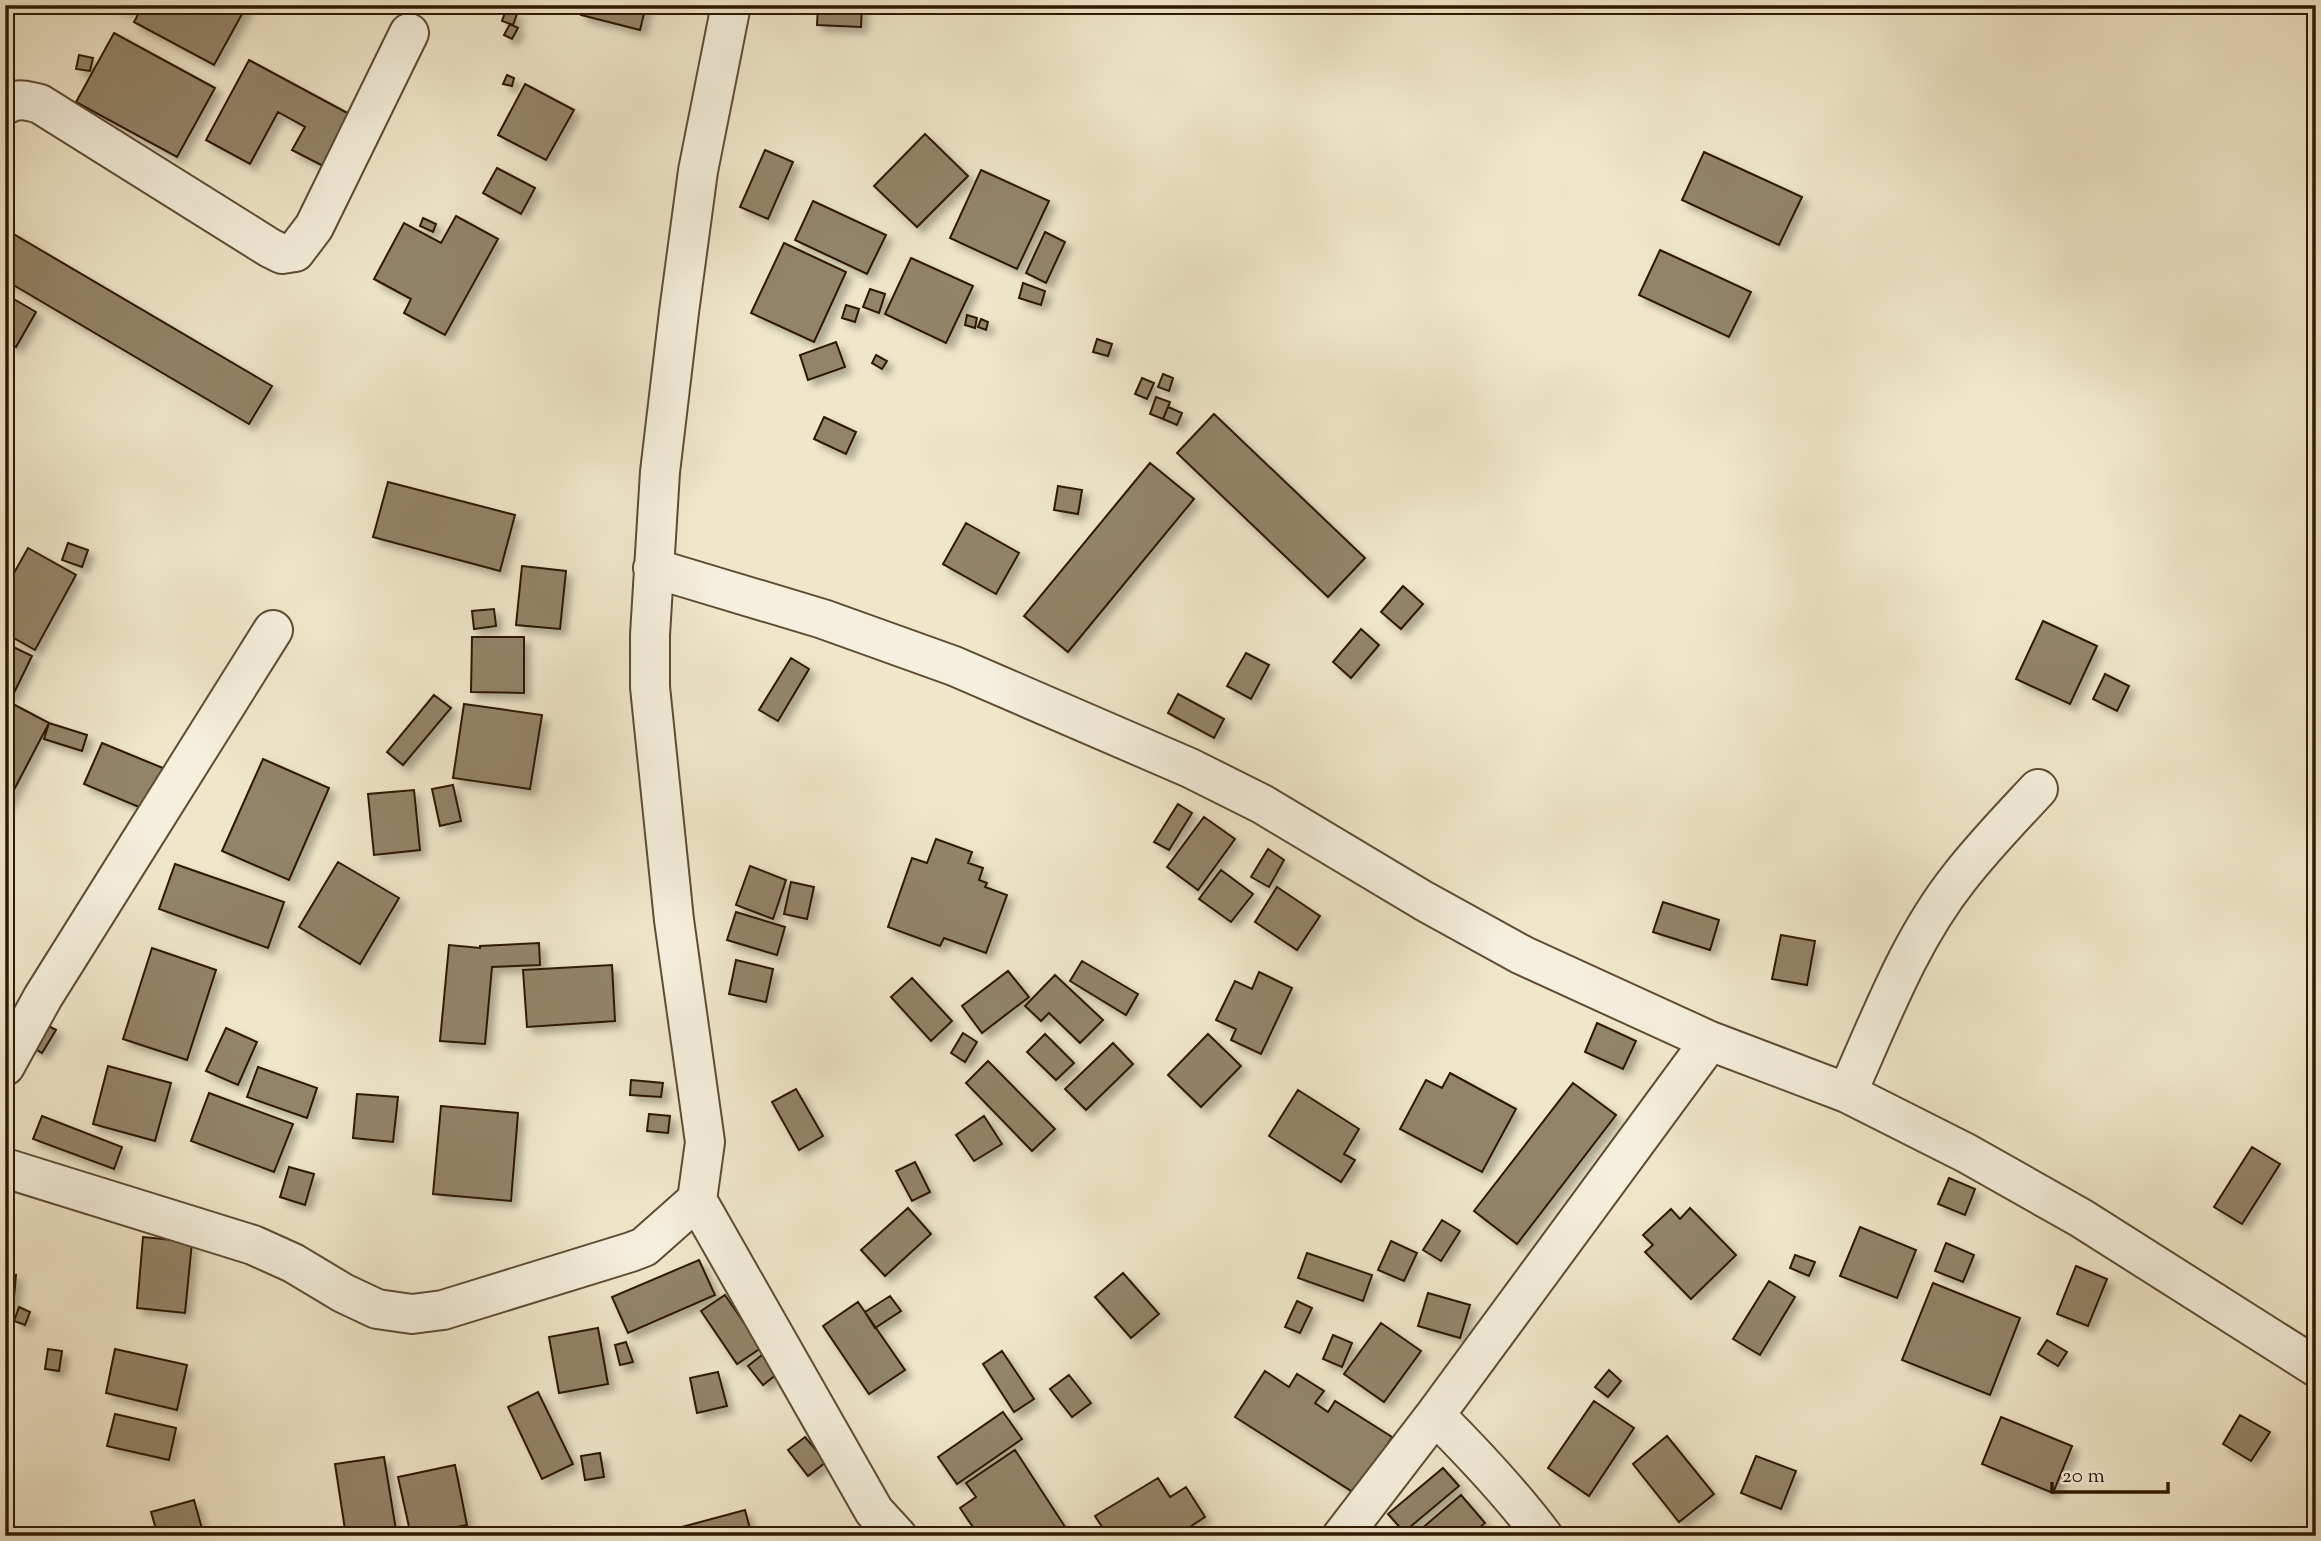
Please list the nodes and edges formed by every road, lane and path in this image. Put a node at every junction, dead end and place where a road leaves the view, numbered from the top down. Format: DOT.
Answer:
graph roads {
  1 [pos="731,5"];
  2 [pos="409,33"];
  3 [pos="5,105"];
  4 [pos="653,568"];
  5 [pos="273,630"];
  6 [pos="2038,789"];
  7 [pos="1710,1041"];
  8 [pos="5,1066"];
  9 [pos="1847,1093"];
  10 [pos="5,1168"];
  11 [pos="697,1200"];
  12 [pos="2316,1367"];
  13 [pos="1435,1415"];
  14 [pos="897,1536"];
  15 [pos="1342,1536"];
  16 [pos="1543,1536"];
  1 -- 4 [label="street"];
  2 -- 3 [label="street"];
  4 -- 7 [label="street"];
  4 -- 11 [label="street"];
  5 -- 8 [label="street"];
  6 -- 9 [label="street"];
  7 -- 9 [label="street"];
  7 -- 13 [label="street"];
  9 -- 12 [label="street"];
  10 -- 11 [label="street"];
  11 -- 14 [label="street"];
  13 -- 15 [label="street"];
  13 -- 16 [label="street"];
}
